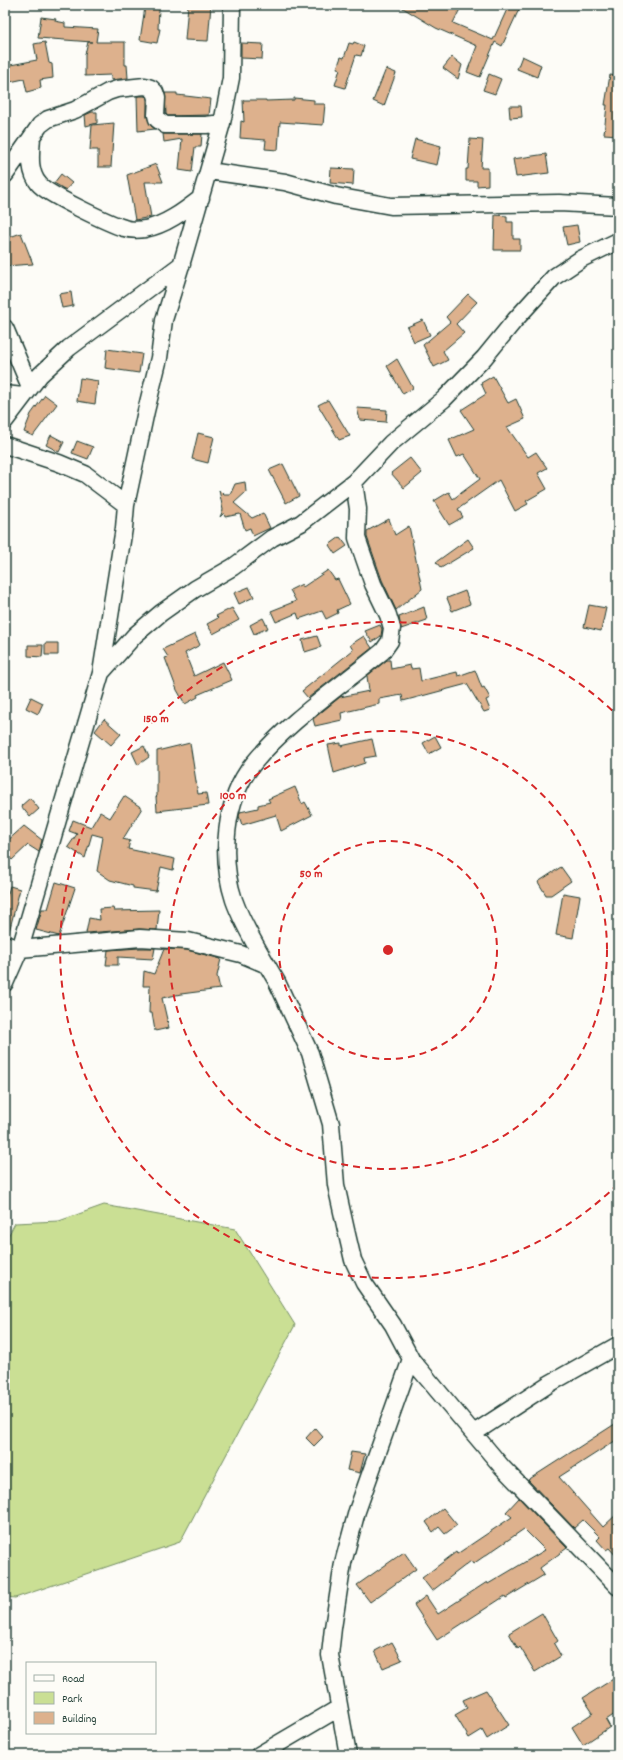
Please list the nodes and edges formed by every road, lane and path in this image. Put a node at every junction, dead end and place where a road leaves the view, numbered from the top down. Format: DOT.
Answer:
graph roads {
  1 [pos="232,5"];
  2 [pos="222,123"];
  3 [pos="32,135"];
  4 [pos="209,171"];
  5 [pos="5,175"];
  6 [pos="201,198"];
  7 [pos="618,206"];
  8 [pos="618,241"];
  9 [pos="182,264"];
  10 [pos="5,328"];
  11 [pos="26,392"];
  12 [pos="5,394"];
  13 [pos="5,420"];
  14 [pos="5,445"];
  15 [pos="354,482"];
  16 [pos="126,505"];
  17 [pos="101,673"];
  18 [pos="5,944"];
  19 [pos="20,949"];
  20 [pos="267,965"];
  21 [pos="5,983"];
  22 [pos="618,1345"];
  23 [pos="411,1359"];
  24 [pos="474,1433"];
  25 [pos="618,1587"];
  26 [pos="339,1708"];
  27 [pos="258,1755"];
  28 [pos="348,1755"];
  1 -- 2 [label="street"];
  2 -- 3 [label="street"];
  2 -- 4 [label="street"];
  3 -- 5 [label="street"];
  3 -- 6 [label="street"];
  4 -- 6 [label="street"];
  4 -- 7 [label="street"];
  6 -- 9 [label="street"];
  8 -- 15 [label="street"];
  9 -- 11 [label="street"];
  9 -- 16 [label="street"];
  10 -- 11 [label="street"];
  11 -- 12 [label="street"];
  11 -- 13 [label="street"];
  14 -- 16 [label="street"];
  15 -- 17 [label="street"];
  15 -- 20 [label="street"];
  16 -- 17 [label="street"];
  17 -- 19 [label="street"];
  18 -- 19 [label="street"];
  19 -- 20 [label="street"];
  19 -- 21 [label="street"];
  20 -- 23 [label="street"];
  22 -- 24 [label="street"];
  23 -- 24 [label="street"];
  23 -- 26 [label="street"];
  24 -- 25 [label="street"];
  26 -- 27 [label="street"];
  26 -- 28 [label="street"];
}
